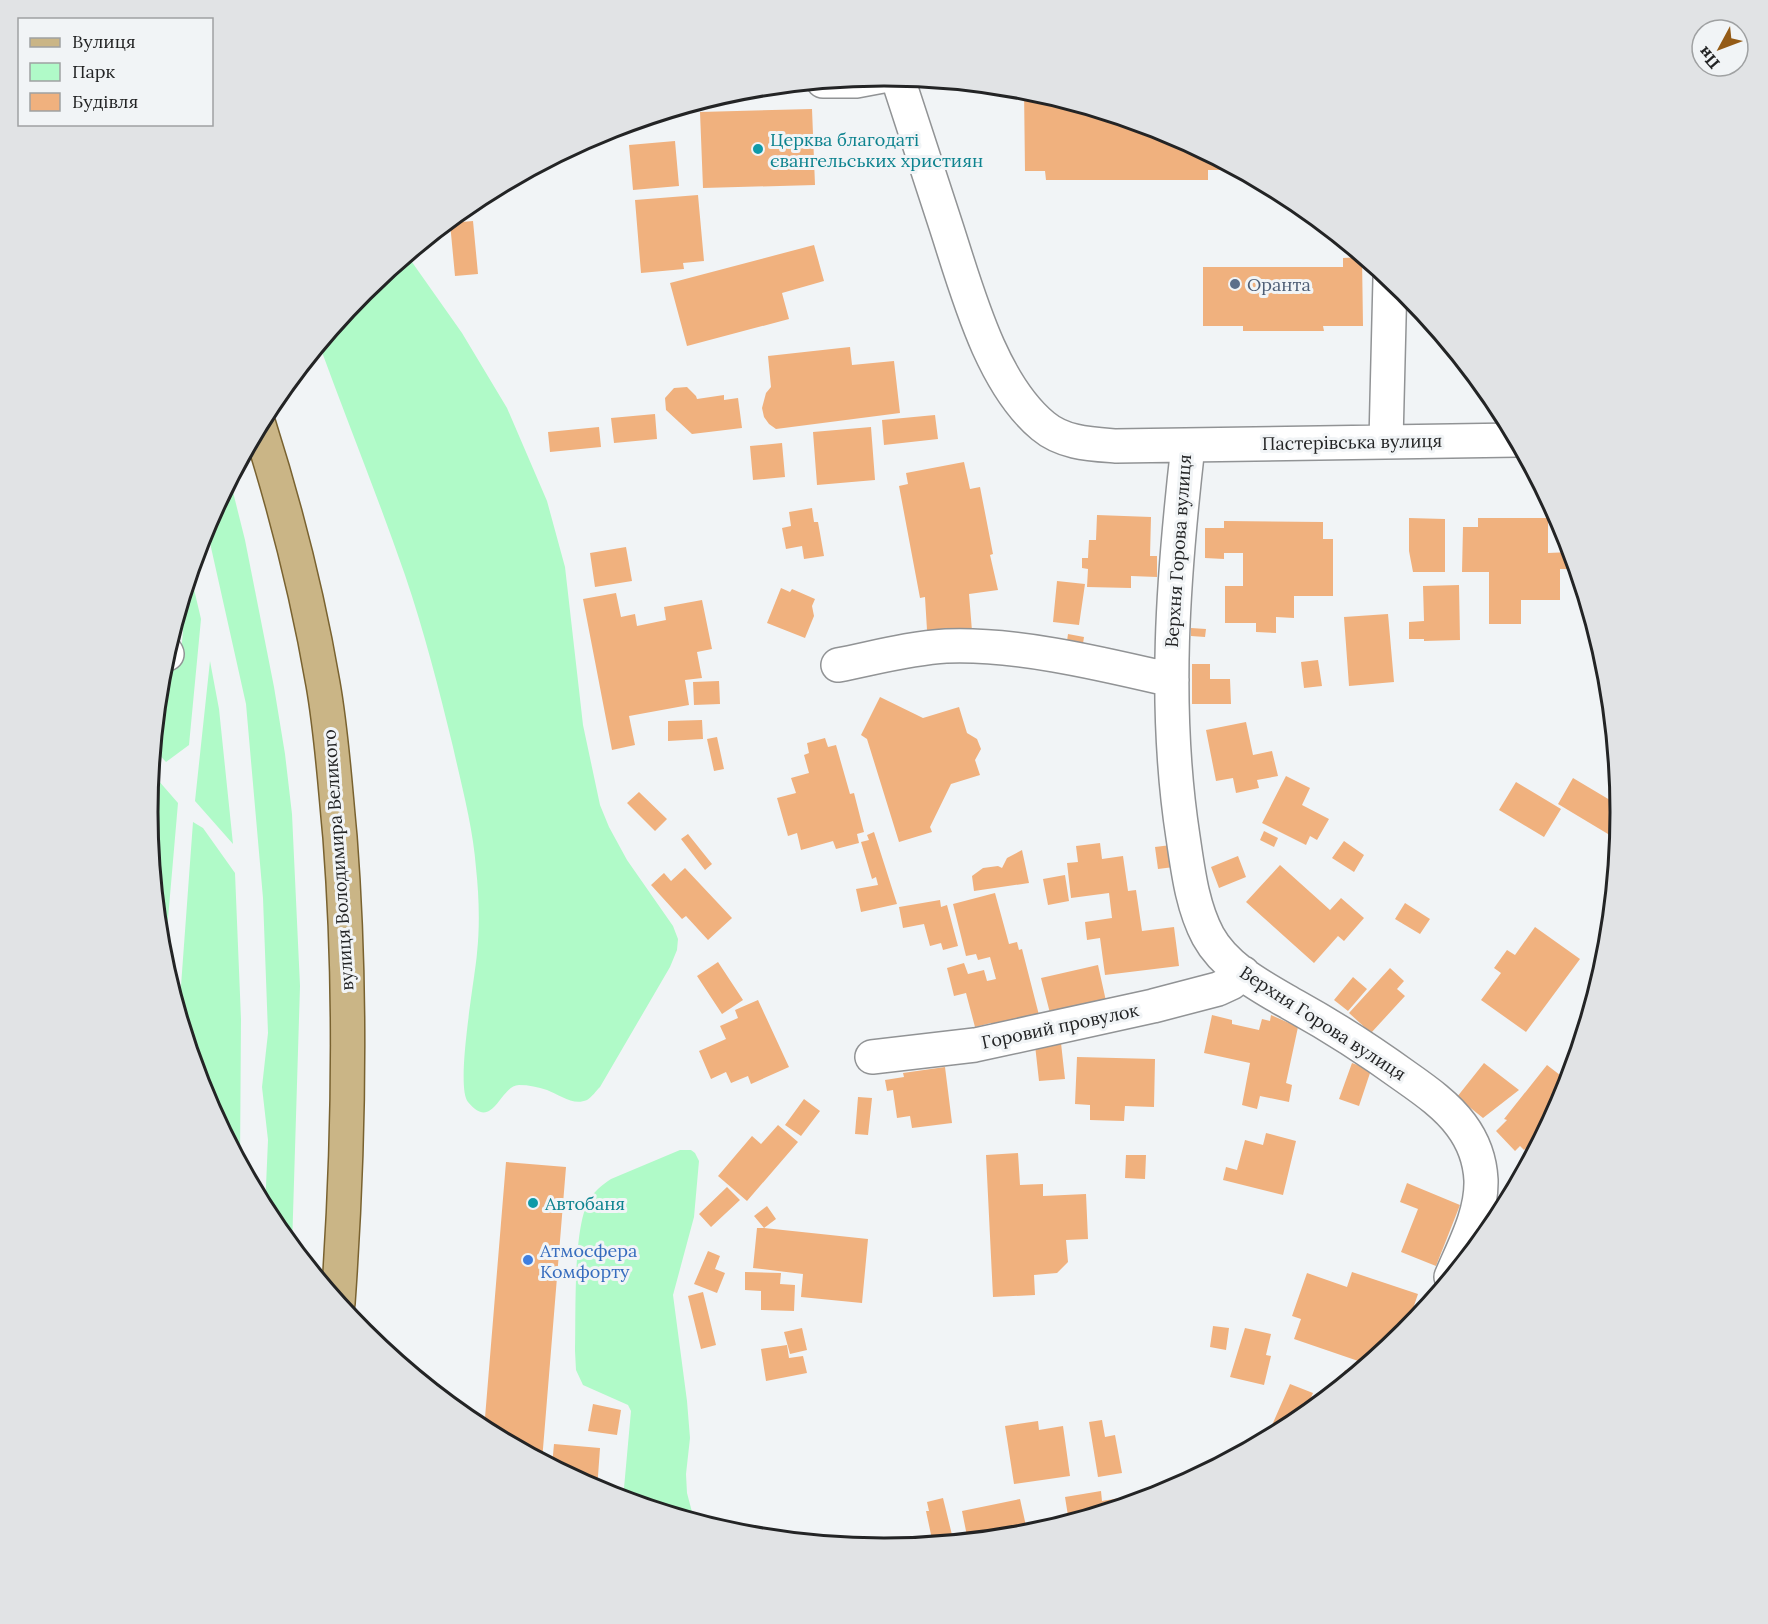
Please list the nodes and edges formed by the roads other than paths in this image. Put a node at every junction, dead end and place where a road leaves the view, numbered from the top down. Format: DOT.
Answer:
graph roads {
  1 [pos="900,86"];
  2 [pos="1390,290"];
  3 [pos="262,437"];
  4 [pos="1508,440"];
  5 [pos="1386,441"];
  6 [pos="1188,446"];
  7 [pos="838,665"];
  8 [pos="1172,680"];
  9 [pos="1243,974"];
  10 [pos="872,1057"];
  11 [pos="1462,1252"];
  12 [pos="339,1292"];
  1 -- 6 [label="street, Верхня Горова вулиця"];
  2 -- 5 [label="street"];
  3 -- 12 [label="main road, вулиця Володимира Великого"];
  4 -- 5 [label="street, Пастерівська вулиця"];
  5 -- 6 [label="street, Пастерівська вулиця"];
  6 -- 8 [label="street, Верхня Горова вулиця"];
  7 -- 8 [label="street"];
  8 -- 9 [label="street, Верхня Горова вулиця"];
  9 -- 10 [label="street, Горовий провулок"];
  9 -- 11 [label="street, Верхня Горова вулиця"];
}
